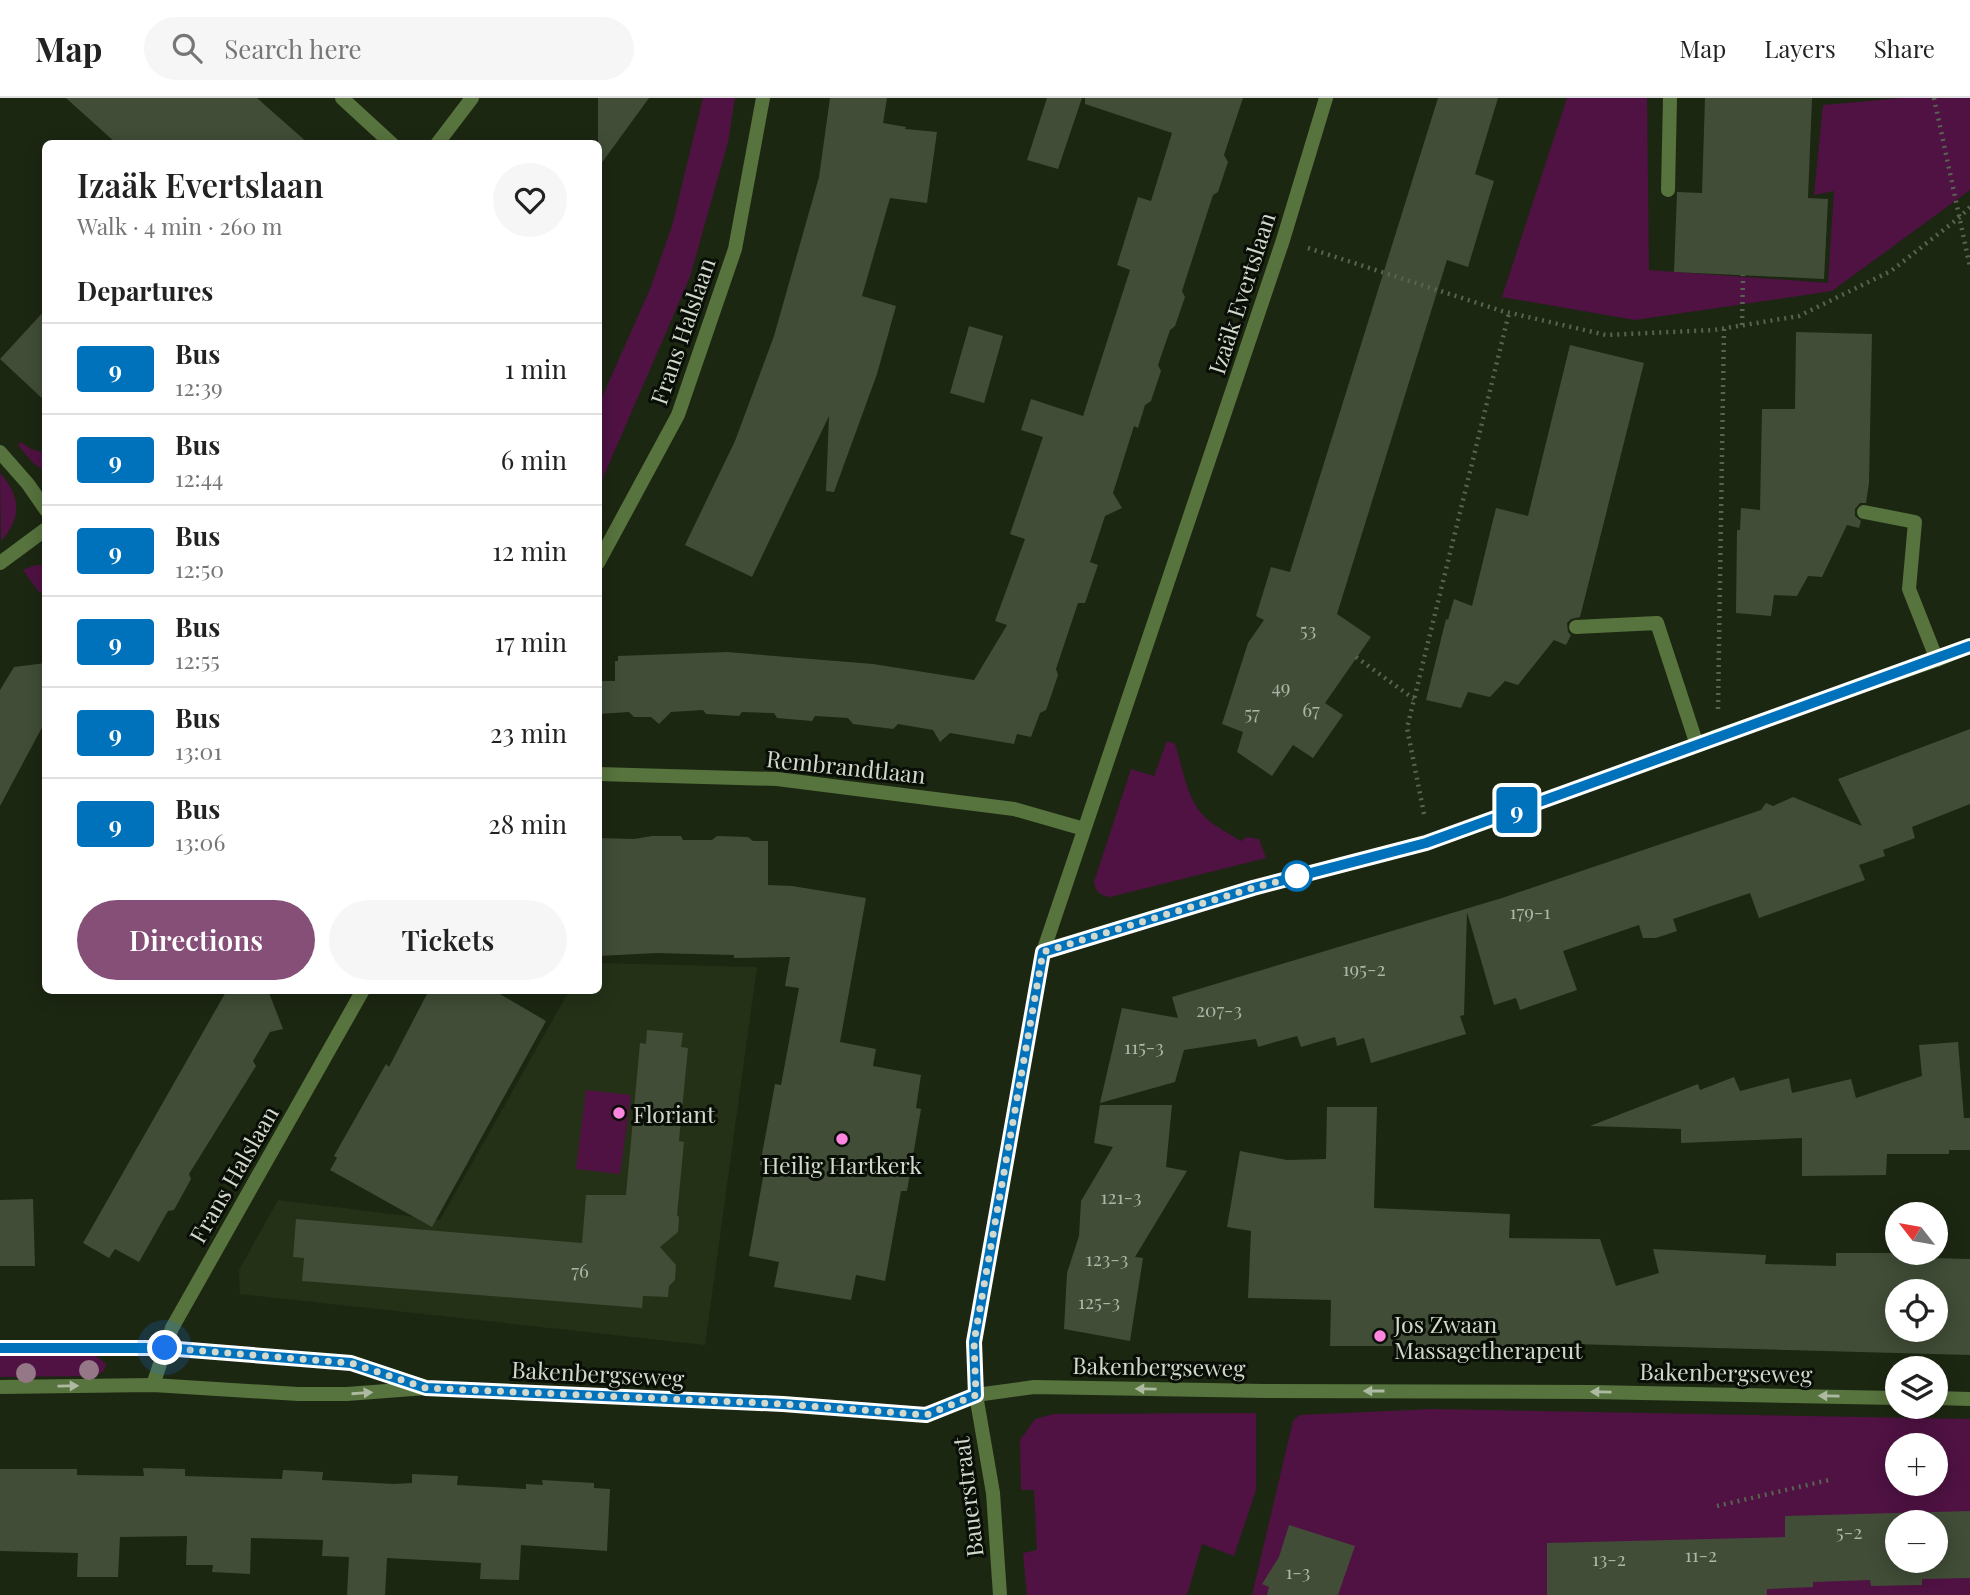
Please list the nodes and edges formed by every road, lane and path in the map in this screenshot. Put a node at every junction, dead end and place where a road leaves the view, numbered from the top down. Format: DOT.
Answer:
graph roads {
  1 [pos="342,98"];
  2 [pos="472,98"];
  3 [pos="763,98"];
  4 [pos="1326,98"];
  5 [pos="1670,98"];
  6 [pos="1934,98"];
  7 [pos="389,140"];
  8 [pos="440,140"];
  9 [pos="1668,190"];
  10 [pos="1970,207"];
  11 [pos="1961,217"];
  12 [pos="1283,240"];
  13 [pos="1970,267"];
  14 [pos="1743,275"];
  15 [pos="1509,313"];
  16 [pos="1742,326"];
  17 [pos="1724,328"];
  18 [pos="0,452"];
  19 [pos="42,504"];
  20 [pos="1864,512"];
  21 [pos="42,531"];
  22 [pos="602,557"];
  23 [pos="0,564"];
  24 [pos="1576,627"];
  25 [pos="1970,646"];
  26 [pos="1356,657"];
  27 [pos="1937,660"];
  28 [pos="1414,699"];
  29 [pos="1717,736"];
  30 [pos="1697,746"];
  31 [pos="602,774"];
  32 [pos="1084,829"];
  33 [pos="1426,843"];
  34 [pos="1043,952"];
  35 [pos="361,994"];
  36 [pos="0,1348"];
  37 [pos="165,1348"];
  38 [pos="153,1385"];
  39 [pos="0,1387"];
  40 [pos="426,1388"];
  41 [pos="976,1395"];
  42 [pos="1885,1398"];
  43 [pos="1948,1398"];
  44 [pos="1970,1399"];
  45 [pos="1829,1480"];
  46 [pos="1717,1506"];
  47 [pos="1000,1595"];
  1 -- 7 [label="street"];
  2 -- 8 [label="street"];
  3 -- 22 [label="street, Frans Halslaan"];
  4 -- 12 [label="street, Izaäk Evertslaan"];
  5 -- 9 [label="street"];
  6 -- 11 [label="path"];
  10 -- 11 [label="path"];
  11 -- 13 [label="path"];
  11 -- 16 [label="path"];
  12 -- 15 [label="path"];
  12 -- 32 [label="street, Izaäk Evertslaan"];
  14 -- 16 [label="path"];
  15 -- 17 [label="path"];
  15 -- 28 [label="path"];
  16 -- 17 [label="path"];
  17 -- 29 [label="path"];
  18 -- 19 [label="street"];
  20 -- 27 [label="street"];
  21 -- 23 [label="street"];
  24 -- 30 [label="street"];
  25 -- 27 [label="street"];
  26 -- 28 [label="path"];
  27 -- 29 [label="street"];
  28 -- 33 [label="path"];
  29 -- 30 [label="street"];
  30 -- 33 [label="street"];
  31 -- 32 [label="street, Rembrandtlaan"];
  32 -- 34 [label="street, Izaäk Evertslaan"];
  33 -- 34 [label="street"];
  34 -- 41 [label="street, Izaäk Evertslaan"];
  35 -- 37 [label="street, Frans Halslaan"];
  36 -- 37 [label="street, Bakenbergseweg"];
  37 -- 38 [label="street, Frans Halslaan"];
  37 -- 40 [label="street, Bakenbergseweg"];
  39 -- 38 [label="street, Bakenbergseweg, one-way"];
  38 -- 40 [label="street, Bakenbergseweg, one-way"];
  40 -- 41 [label="street, Bakenbergseweg"];
  42 -- 41 [label="street, Bakenbergseweg, one-way"];
  41 -- 47 [label="street, Bauerstraat"];
  43 -- 44 [label="street"];
  45 -- 46 [label="path"];
}
